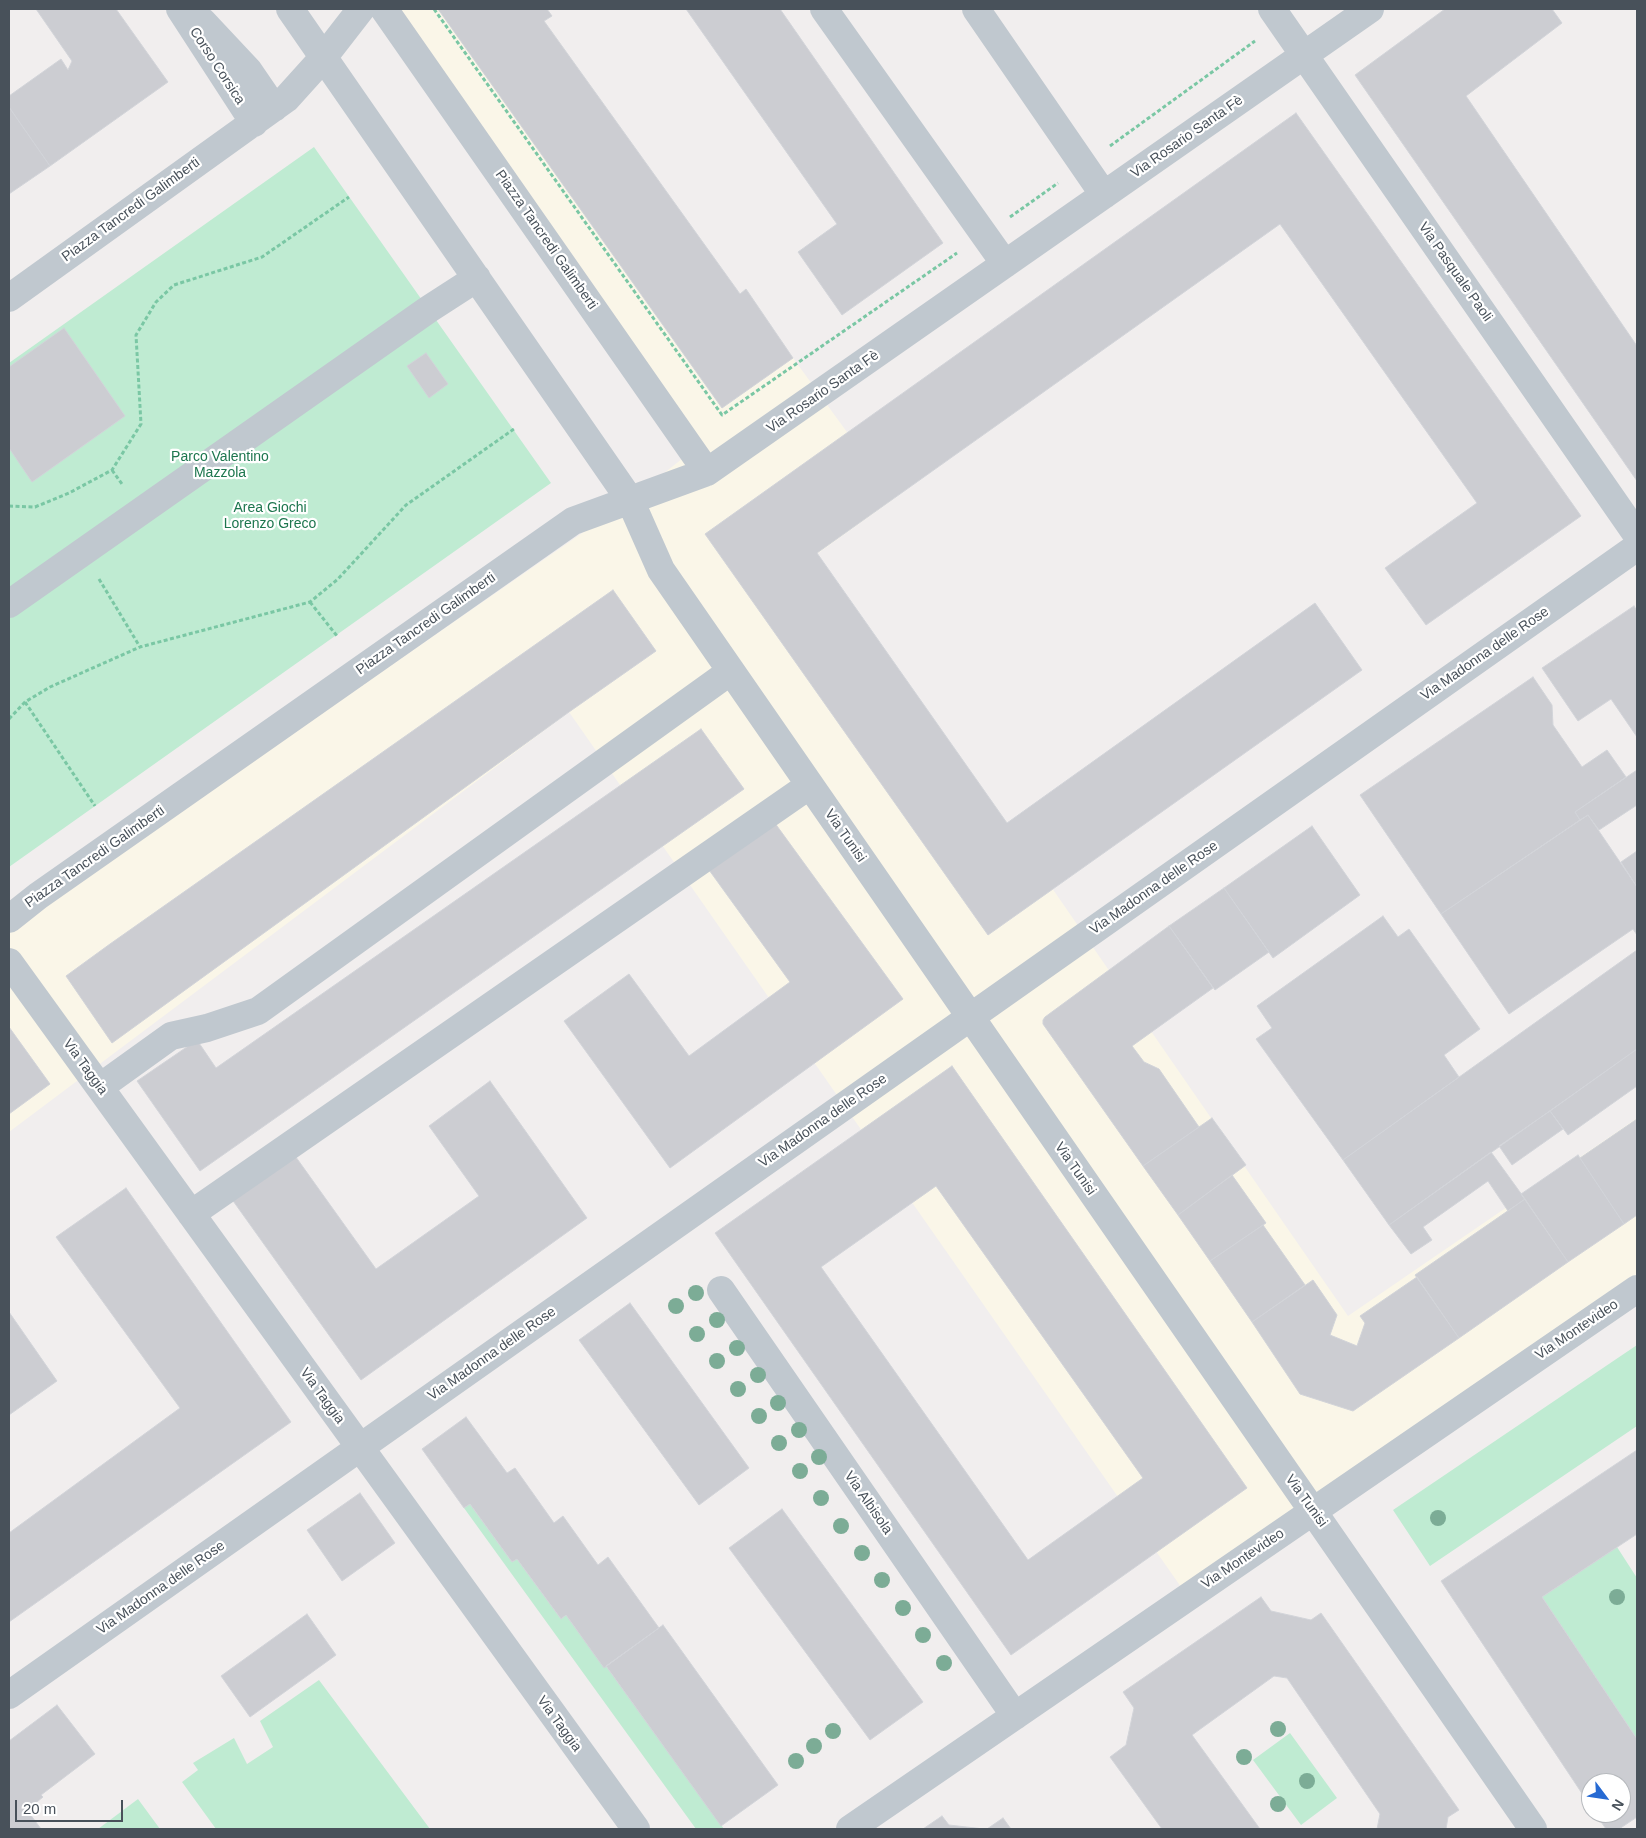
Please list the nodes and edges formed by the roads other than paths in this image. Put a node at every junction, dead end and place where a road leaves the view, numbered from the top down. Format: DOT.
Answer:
graph roads {
  1 [pos="180,9"];
  2 [pos="190,9"];
  3 [pos="290,9"];
  4 [pos="361,9"];
  5 [pos="384,9"];
  6 [pos="824,9"];
  7 [pos="976,9"];
  8 [pos="1272,9"];
  9 [pos="1370,9"];
  10 [pos="1304,55"];
  11 [pos="324,58"];
  12 [pos="264,115"];
  13 [pos="1104,195"];
  14 [pos="1005,264"];
  15 [pos="477,278"];
  16 [pos="9,298"];
  17 [pos="707,472"];
  18 [pos="630,500"];
  19 [pos="1637,535"];
  20 [pos="1637,547"];
  21 [pos="9,604"];
  22 [pos="731,671"];
  23 [pos="810,785"];
  24 [pos="9,919"];
  25 [pos="9,962"];
  26 [pos="970,1017"];
  27 [pos="100,1087"];
  28 [pos="191,1214"];
  29 [pos="1637,1289"];
  30 [pos="721,1290"];
  31 [pos="360,1447"];
  32 [pos="1314,1511"];
  33 [pos="9,1695"];
  34 [pos="1014,1716"];
  35 [pos="636,1829"];
  36 [pos="850,1829"];
  37 [pos="1533,1829"];
  1 -- 12 [label="street, Corso Corsica"];
  2 -- 12 [label="street, Corso Corsica"];
  3 -- 11 [label="street"];
  4 -- 11 [label="street, Piazza Tancredi Galimberti"];
  5 -- 17 [label="street, Piazza Tancredi Galimberti"];
  6 -- 14 [label="street"];
  7 -- 13 [label="street"];
  8 -- 10 [label="street, Via Pasquale Paoli"];
  9 -- 10 [label="street, Via Rosario Santa Fè"];
  10 -- 13 [label="street, Via Rosario Santa Fè"];
  10 -- 19 [label="street, Via Pasquale Paoli"];
  11 -- 12 [label="street, Piazza Tancredi Galimberti"];
  11 -- 15 [label="street"];
  12 -- 16 [label="street, Piazza Tancredi Galimberti"];
  13 -- 14 [label="street, Via Rosario Santa Fè"];
  14 -- 17 [label="street, Via Rosario Santa Fè"];
  15 -- 18 [label="street"];
  15 -- 21 [label="street"];
  17 -- 18 [label="street, Via Rosario Santa Fè"];
  18 -- 22 [label="street, Via Tunisi"];
  18 -- 24 [label="street, Piazza Tancredi Galimberti"];
  20 -- 26 [label="street, Via Madonna delle Rose"];
  22 -- 23 [label="street, Via Tunisi"];
  22 -- 27 [label="street"];
  23 -- 26 [label="street, Via Tunisi"];
  23 -- 28 [label="street"];
  25 -- 27 [label="street, Via Taggia"];
  26 -- 31 [label="street, Via Madonna delle Rose"];
  26 -- 32 [label="street, Via Tunisi"];
  27 -- 28 [label="street, Via Taggia"];
  28 -- 31 [label="street, Via Taggia"];
  29 -- 32 [label="street, Via Montevideo"];
  30 -- 34 [label="street, Via Albisola"];
  31 -- 33 [label="street, Via Madonna delle Rose"];
  31 -- 35 [label="street, Via Taggia"];
  32 -- 34 [label="street, Via Montevideo"];
  32 -- 37 [label="street, Via Tunisi"];
  34 -- 36 [label="street, Via Montevideo"];
}
